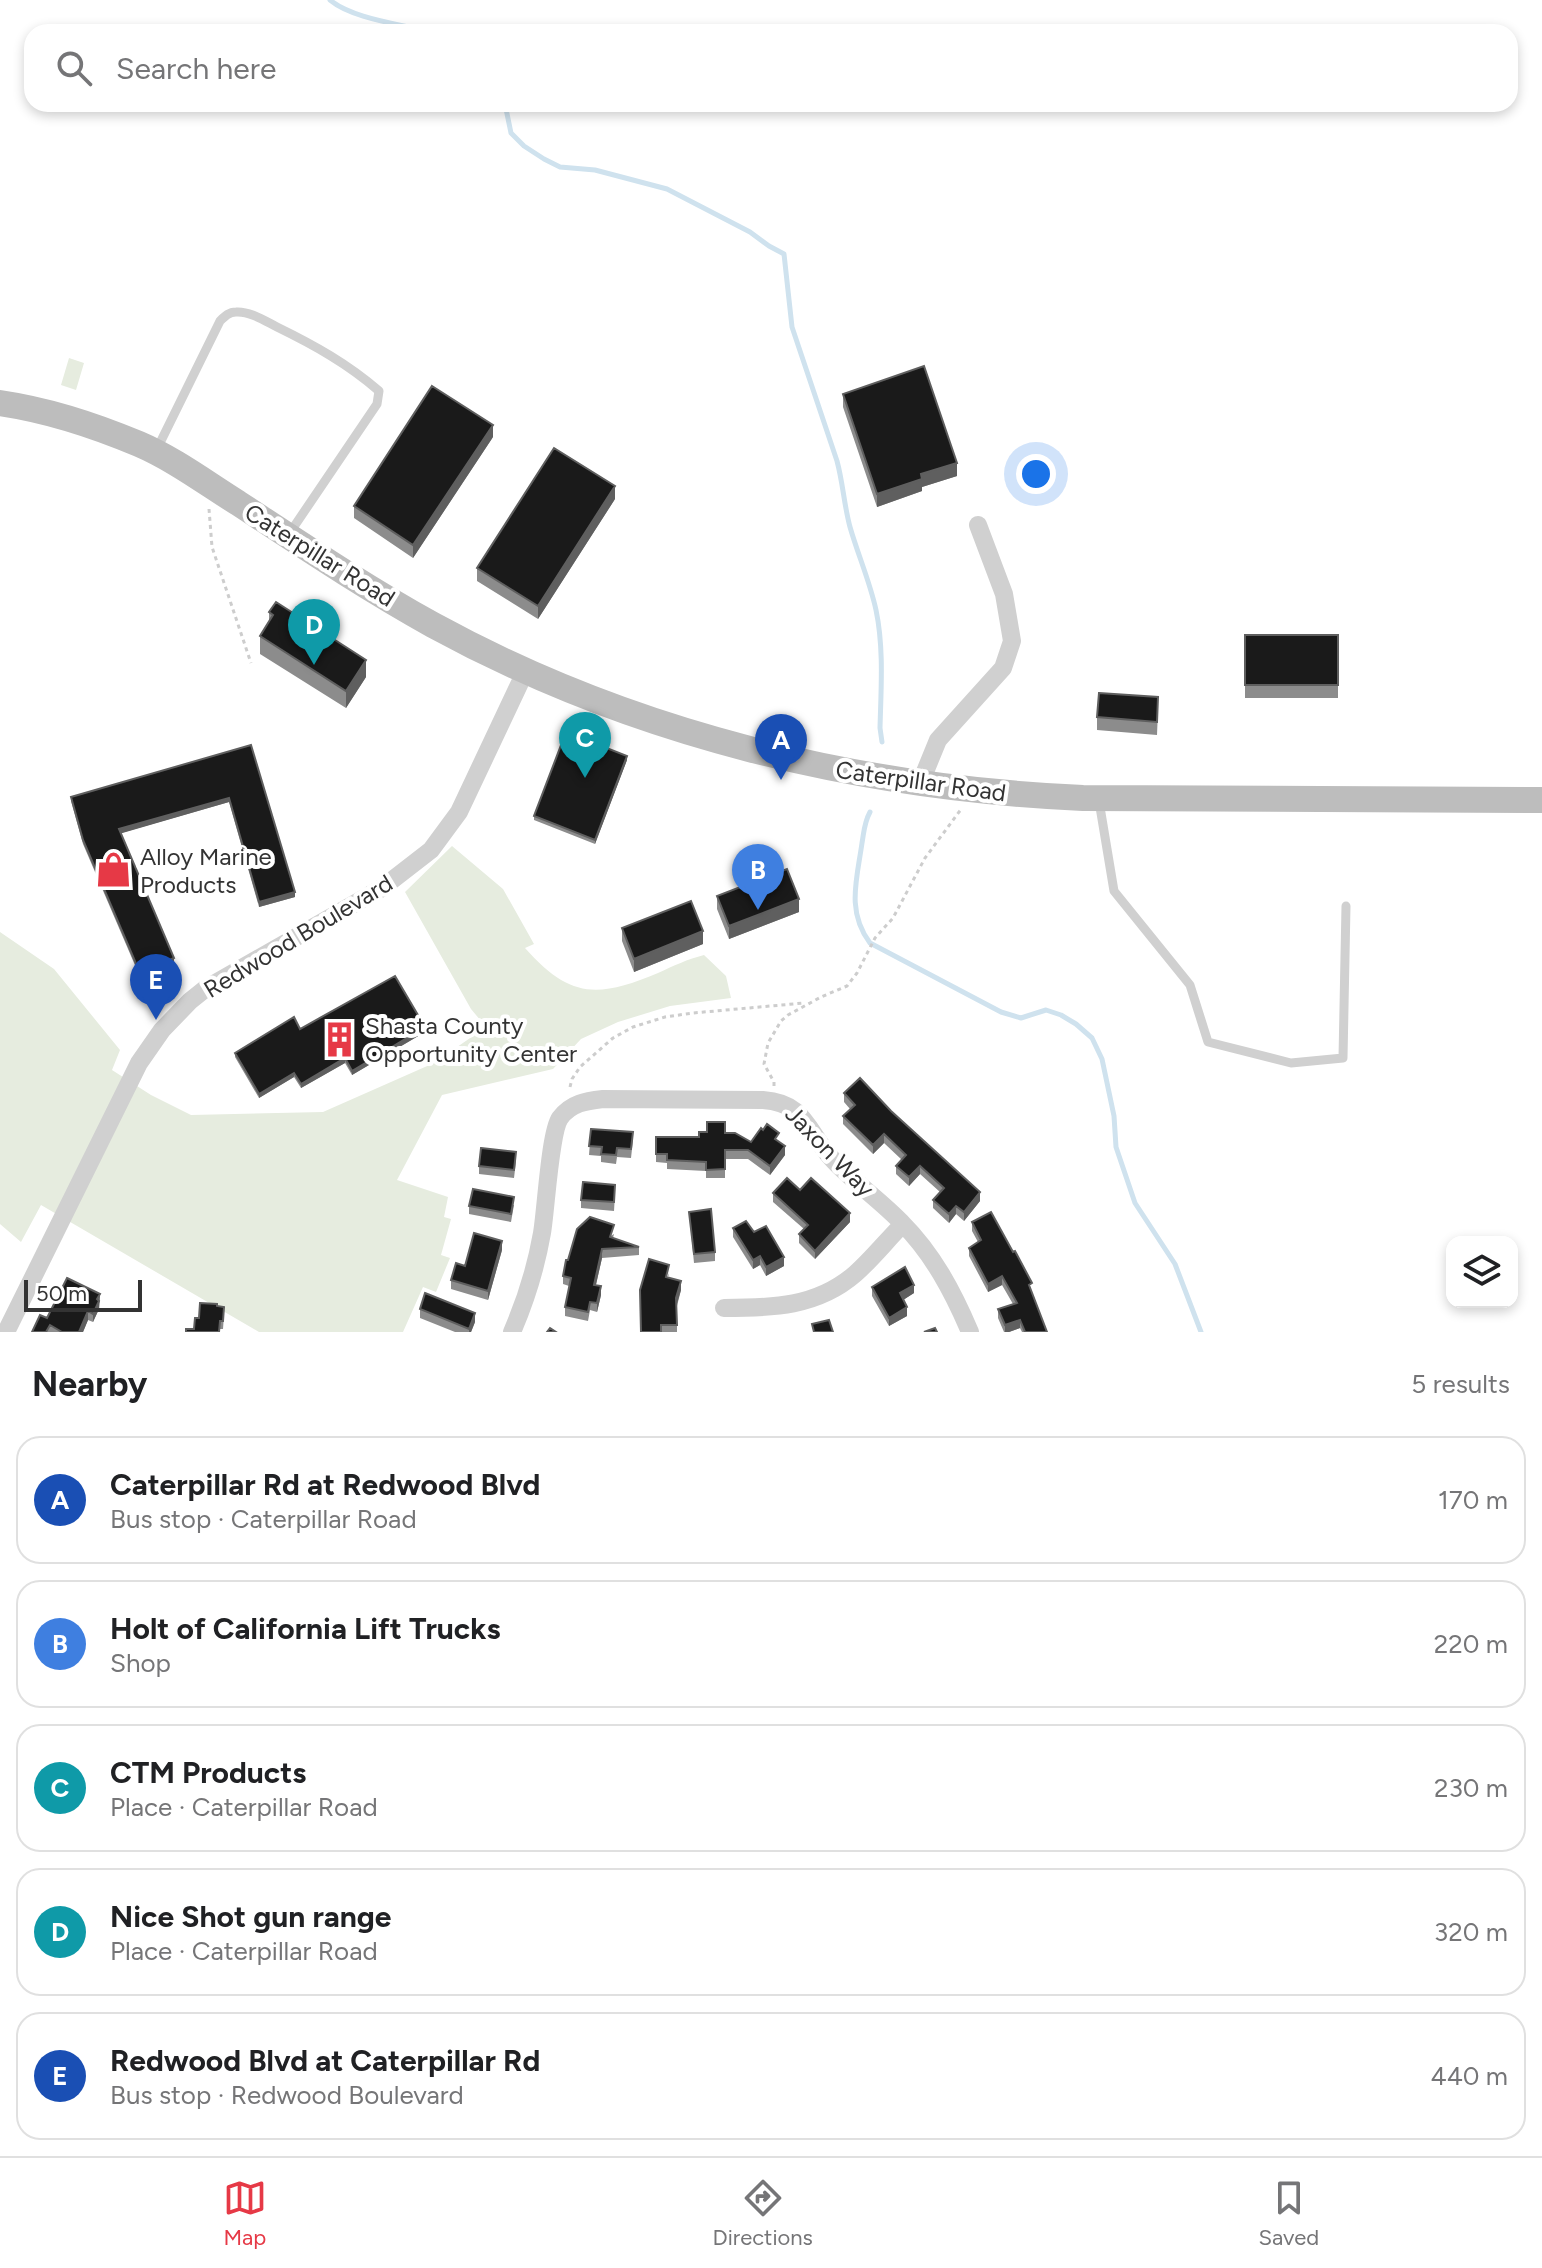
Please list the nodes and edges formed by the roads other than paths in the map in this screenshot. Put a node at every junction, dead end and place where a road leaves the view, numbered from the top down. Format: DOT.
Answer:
graph roads {
  1 [pos="0,403"];
  2 [pos="156,452"];
  3 [pos="978,525"];
  4 [pos="288,536"];
  5 [pos="526,670"];
  6 [pos="920,784"];
  7 [pos="1098,798"];
  8 [pos="1542,800"];
  9 [pos="1346,906"];
  10 [pos="903,1224"];
  11 [pos="724,1308"];
  12 [pos="6,1332"];
  13 [pos="512,1332"];
  14 [pos="970,1332"];
  1 -- 2 [label="street, Caterpillar Road"];
  2 -- 4 [label="street, Caterpillar Road"];
  2 -- 4 [label="lane"];
  3 -- 6 [label="street"];
  4 -- 5 [label="street, Caterpillar Road"];
  5 -- 6 [label="street, Caterpillar Road"];
  5 -- 12 [label="street, Redwood Boulevard"];
  6 -- 7 [label="street, Caterpillar Road"];
  7 -- 8 [label="street, Caterpillar Road"];
  7 -- 9 [label="lane"];
  10 -- 11 [label="street"];
  10 -- 13 [label="street, Jaxon Way"];
  10 -- 14 [label="street, Jaxon Way"];
}
